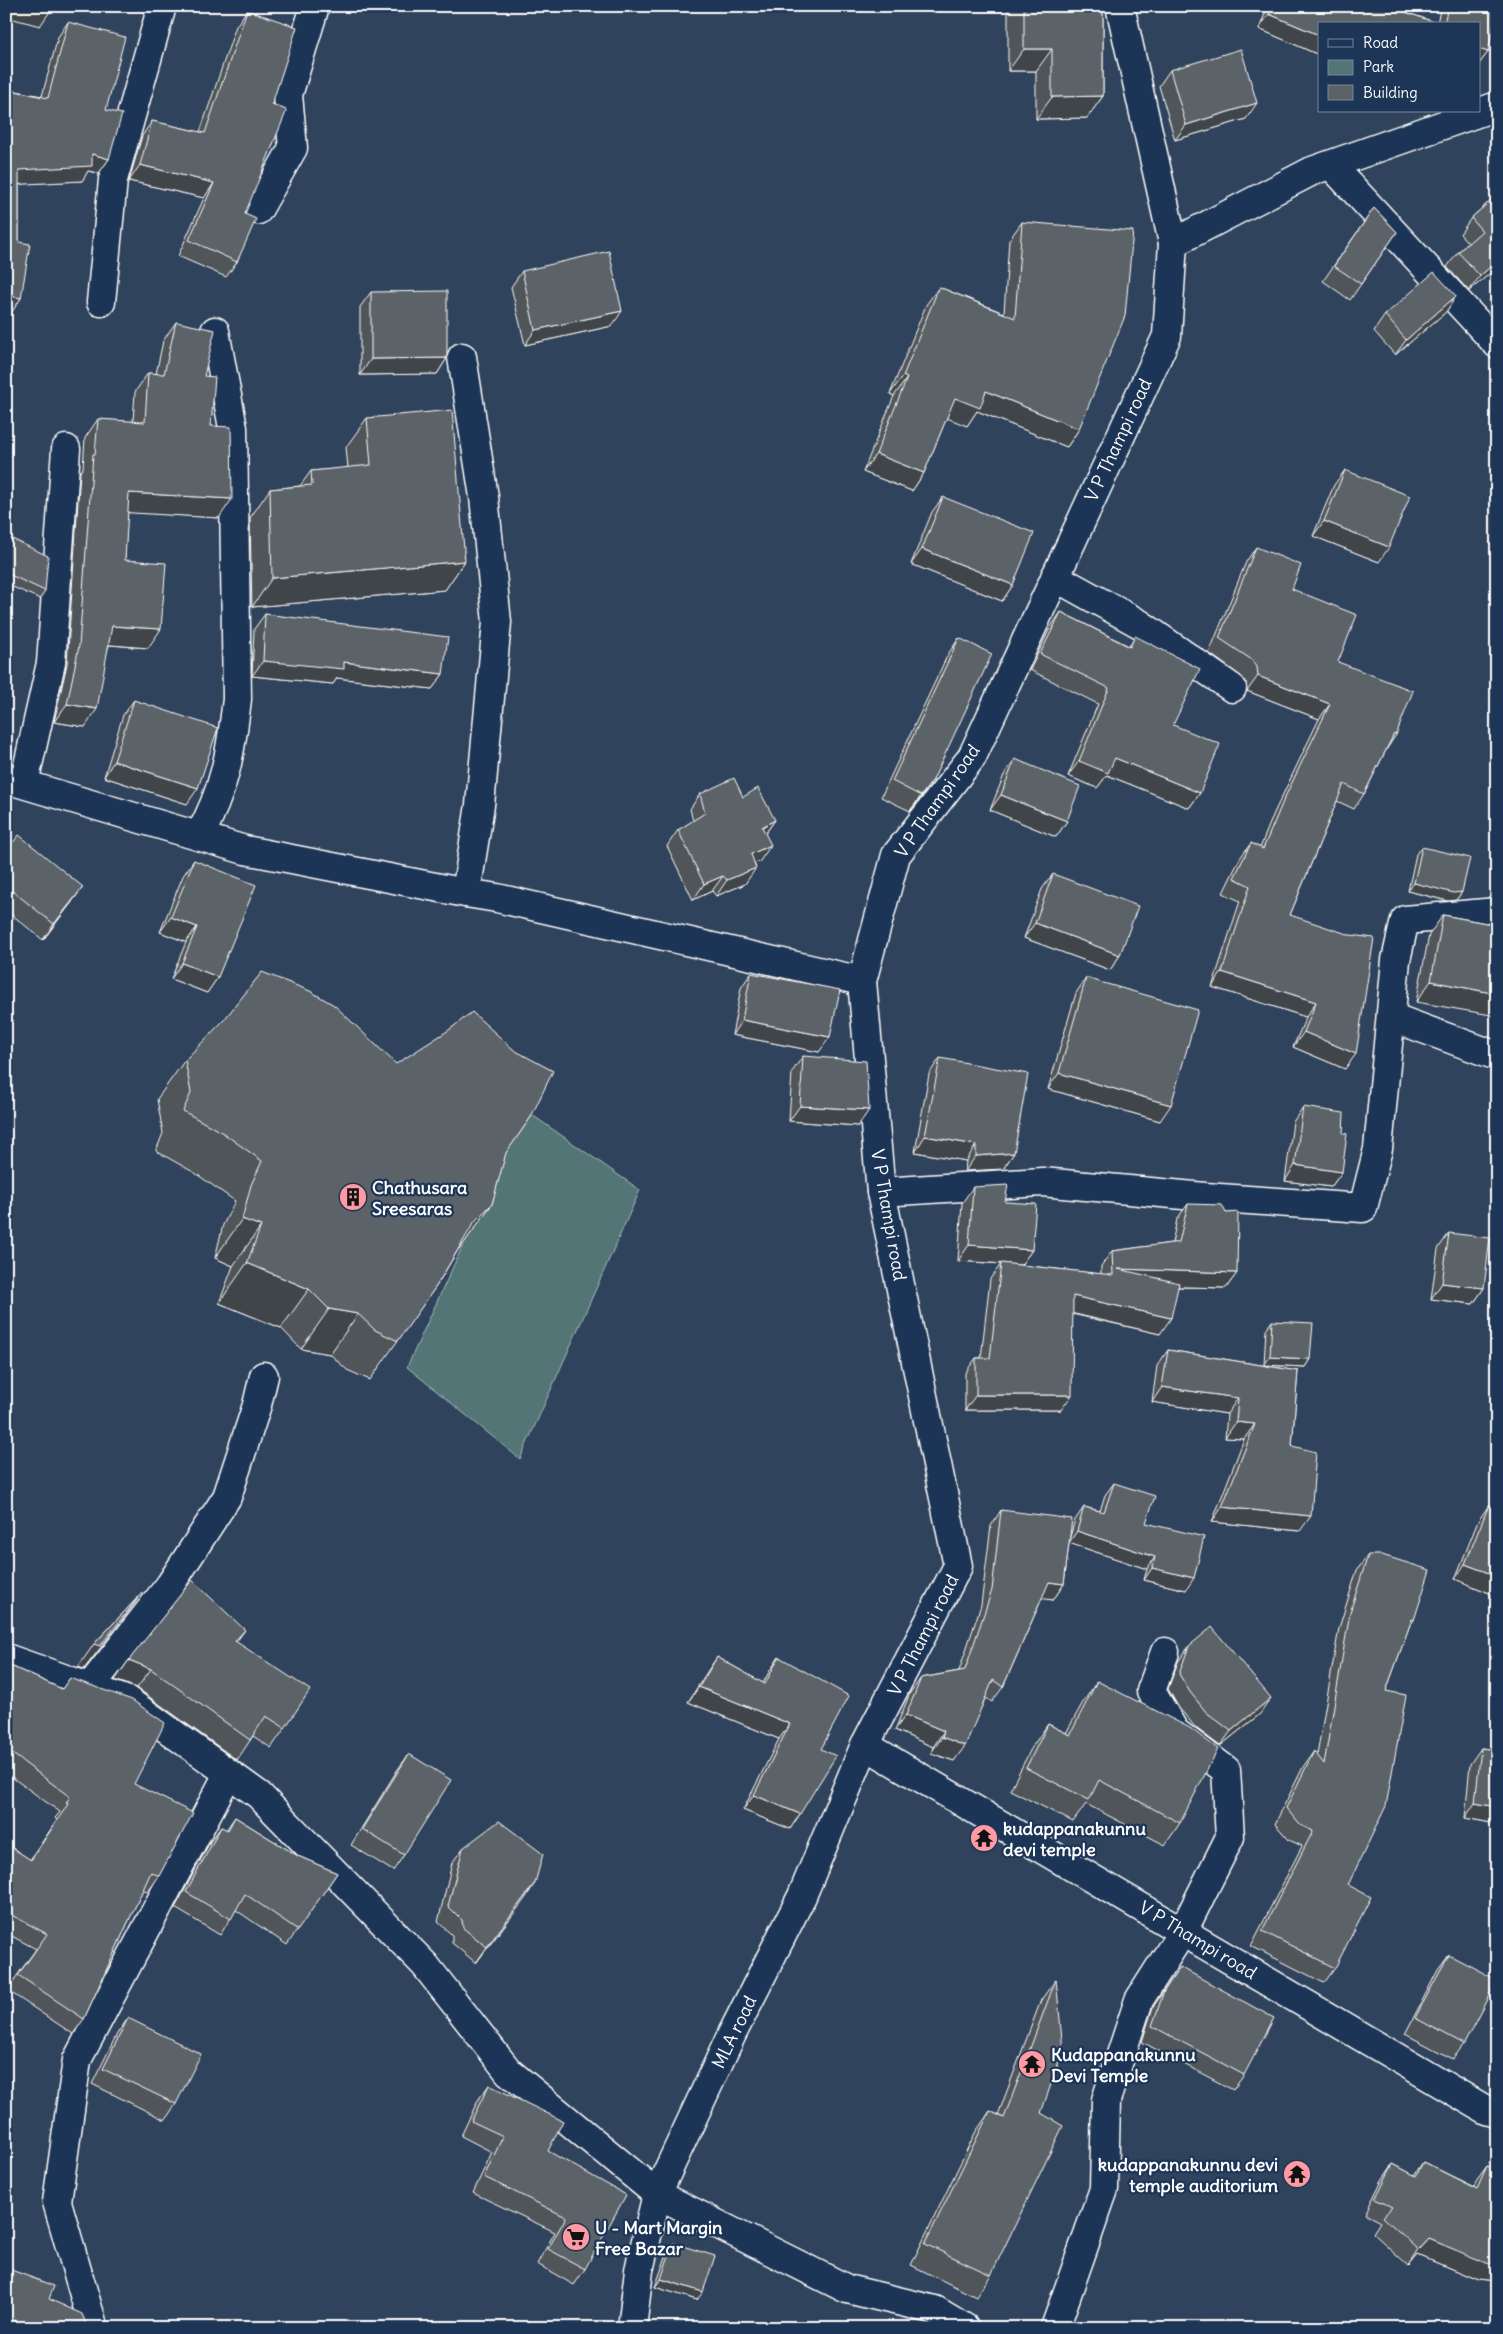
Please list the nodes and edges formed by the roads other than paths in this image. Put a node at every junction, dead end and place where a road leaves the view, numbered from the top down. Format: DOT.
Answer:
graph roads {
  1 [pos="162,6"];
  2 [pos="315,6"];
  3 [pos="1120,6"];
  4 [pos="1497,106"];
  5 [pos="1480,112"];
  6 [pos="1480,112"];
  7 [pos="1331,164"];
  8 [pos="258,210"];
  9 [pos="1173,243"];
  10 [pos="101,302"];
  11 [pos="216,331"];
  12 [pos="1497,344"];
  13 [pos="462,357"];
  14 [pos="66,449"];
  15 [pos="1055,577"];
  16 [pos="1232,688"];
  17 [pos="15,781"];
  18 [pos="199,836"];
  19 [pos="466,893"];
  20 [pos="1497,912"];
  21 [pos="862,981"];
  22 [pos="1391,1017"];
  23 [pos="1497,1056"];
  24 [pos="881,1192"];
  25 [pos="264,1376"];
  26 [pos="1165,1652"];
  27 [pos="6,1658"];
  28 [pos="89,1688"];
  29 [pos="866,1745"];
  30 [pos="228,1774"];
  31 [pos="1183,1931"];
  32 [pos="1497,2113"];
  33 [pos="657,2194"];
  34 [pos="86,2328"];
  35 [pos="632,2328"];
  36 [pos="965,2328"];
  37 [pos="1055,2328"];
  1 -- 10 [label="street"];
  2 -- 8 [label="street"];
  3 -- 9 [label="street, V P Thampi road"];
  4 -- 6 [label="street"];
  5 -- 7 [label="street"];
  7 -- 9 [label="street"];
  7 -- 12 [label="street"];
  9 -- 15 [label="street, V P Thampi road"];
  11 -- 18 [label="street"];
  13 -- 19 [label="street"];
  14 -- 17 [label="street"];
  15 -- 16 [label="street"];
  15 -- 21 [label="street, V P Thampi road"];
  17 -- 18 [label="street"];
  18 -- 19 [label="street"];
  19 -- 21 [label="street"];
  20 -- 22 [label="street"];
  21 -- 24 [label="street, V P Thampi road"];
  22 -- 23 [label="street"];
  22 -- 24 [label="street"];
  24 -- 29 [label="street, V P Thampi road"];
  25 -- 28 [label="street"];
  26 -- 31 [label="street"];
  27 -- 28 [label="street"];
  28 -- 30 [label="street"];
  29 -- 31 [label="street, V P Thampi road"];
  29 -- 33 [label="street, MLA road"];
  30 -- 33 [label="street"];
  30 -- 34 [label="street"];
  31 -- 32 [label="street, V P Thampi road"];
  31 -- 37 [label="street"];
  33 -- 35 [label="street, MLA road"];
  33 -- 36 [label="street"];
}
